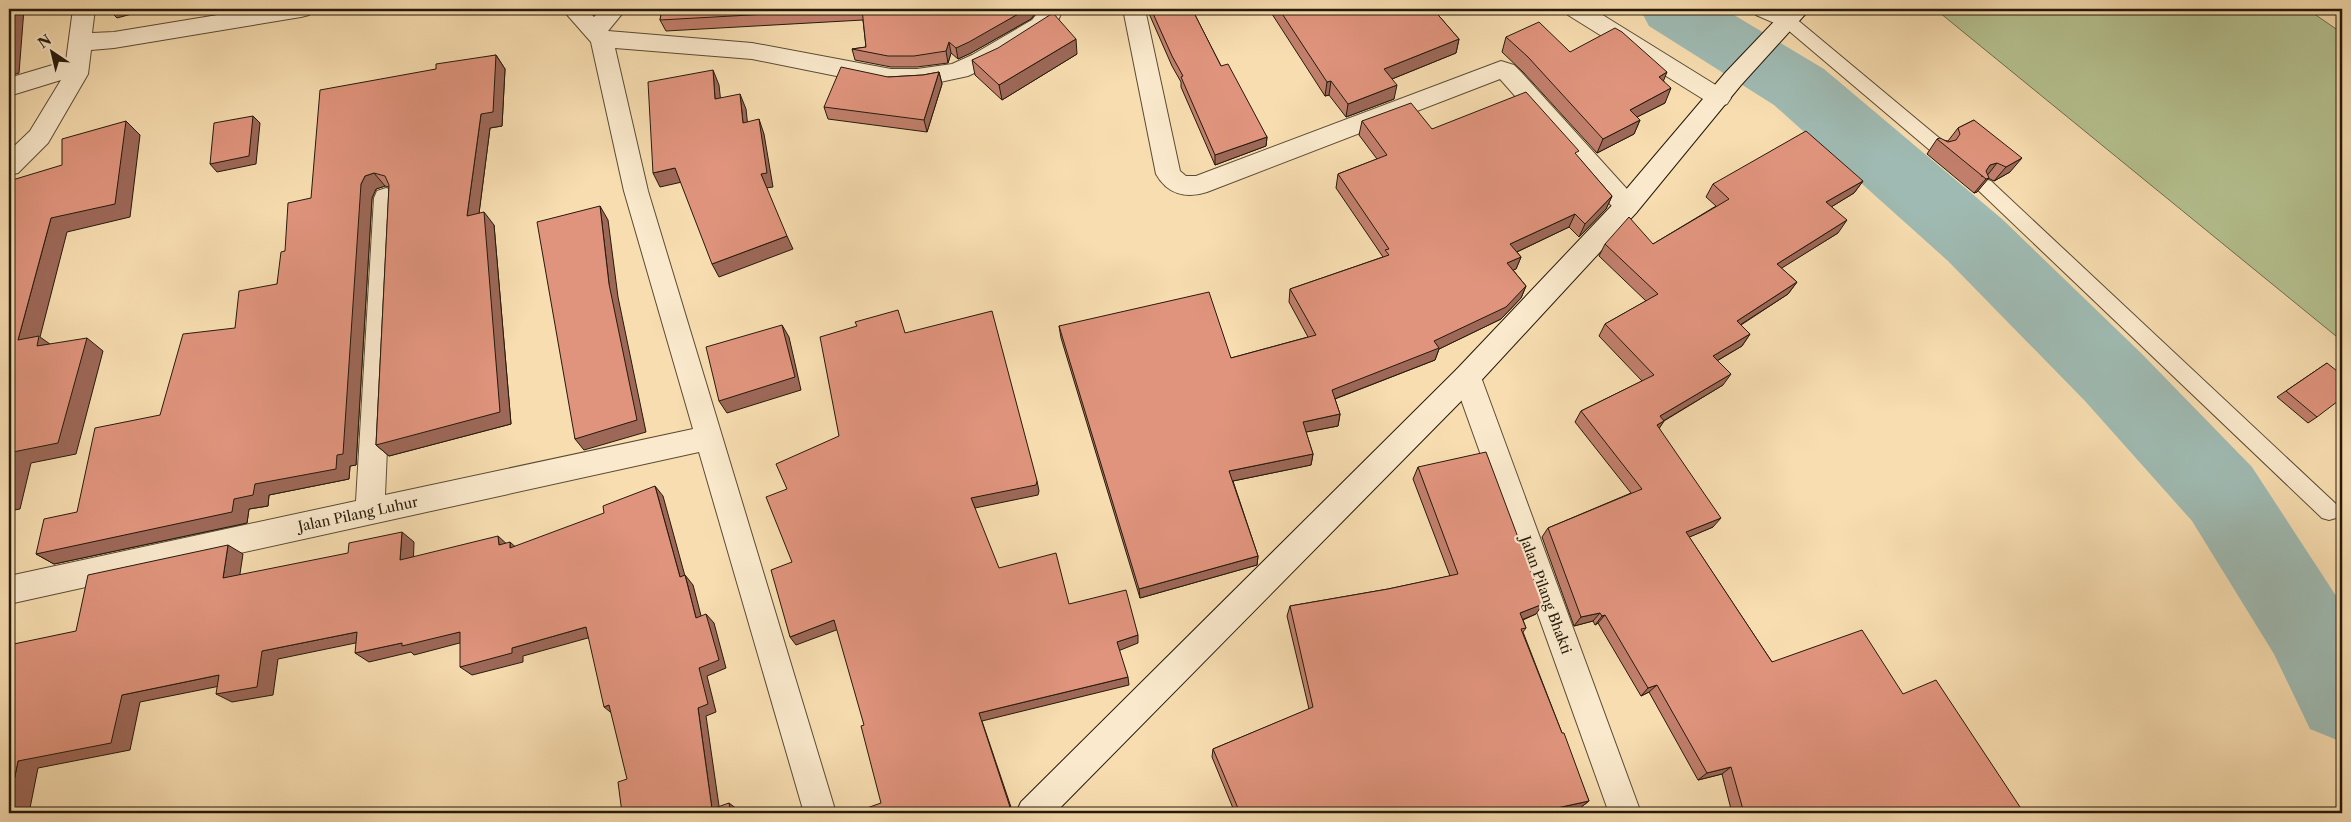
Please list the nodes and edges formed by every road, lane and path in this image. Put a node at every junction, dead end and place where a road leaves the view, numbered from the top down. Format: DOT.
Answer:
graph roads {
  1 [pos="84,9"];
  2 [pos="301,9"];
  3 [pos="572,9"];
  4 [pos="615,9"];
  5 [pos="1052,9"];
  6 [pos="1134,9"];
  7 [pos="1576,9"];
  8 [pos="1764,9"];
  9 [pos="1787,21"];
  10 [pos="598,35"];
  11 [pos="80,42"];
  12 [pos="76,70"];
  13 [pos="9,87"];
  14 [pos="1726,89"];
  15 [pos="1938,147"];
  16 [pos="9,166"];
  17 [pos="1986,186"];
  18 [pos="386,198"];
  19 [pos="1627,206"];
  20 [pos="1467,378"];
  21 [pos="708,438"];
  22 [pos="2329,511"];
  23 [pos="370,512"];
  24 [pos="9,590"];
  25 [pos="820,813"];
  26 [pos="1032,813"];
  27 [pos="1625,813"];
  1 -- 11 [label="street"];
  2 -- 11 [label="street"];
  3 -- 10 [label="street"];
  4 -- 10 [label="street"];
  5 -- 10 [label="street"];
  6 -- 19 [label="street"];
  7 -- 14 [label="street"];
  8 -- 9 [label="street"];
  9 -- 14 [label="street"];
  9 -- 15 [label="lane"];
  10 -- 21 [label="street"];
  11 -- 12 [label="street"];
  12 -- 13 [label="street"];
  12 -- 16 [label="street"];
  14 -- 19 [label="street"];
  17 -- 22 [label="lane"];
  18 -- 23 [label="street"];
  19 -- 20 [label="street"];
  20 -- 26 [label="street"];
  20 -- 27 [label="street, Jalan Pilang Bhakti"];
  21 -- 23 [label="street, Jalan Pilang Luhur"];
  21 -- 25 [label="street"];
  23 -- 24 [label="street, Jalan Pilang Luhur"];
}
